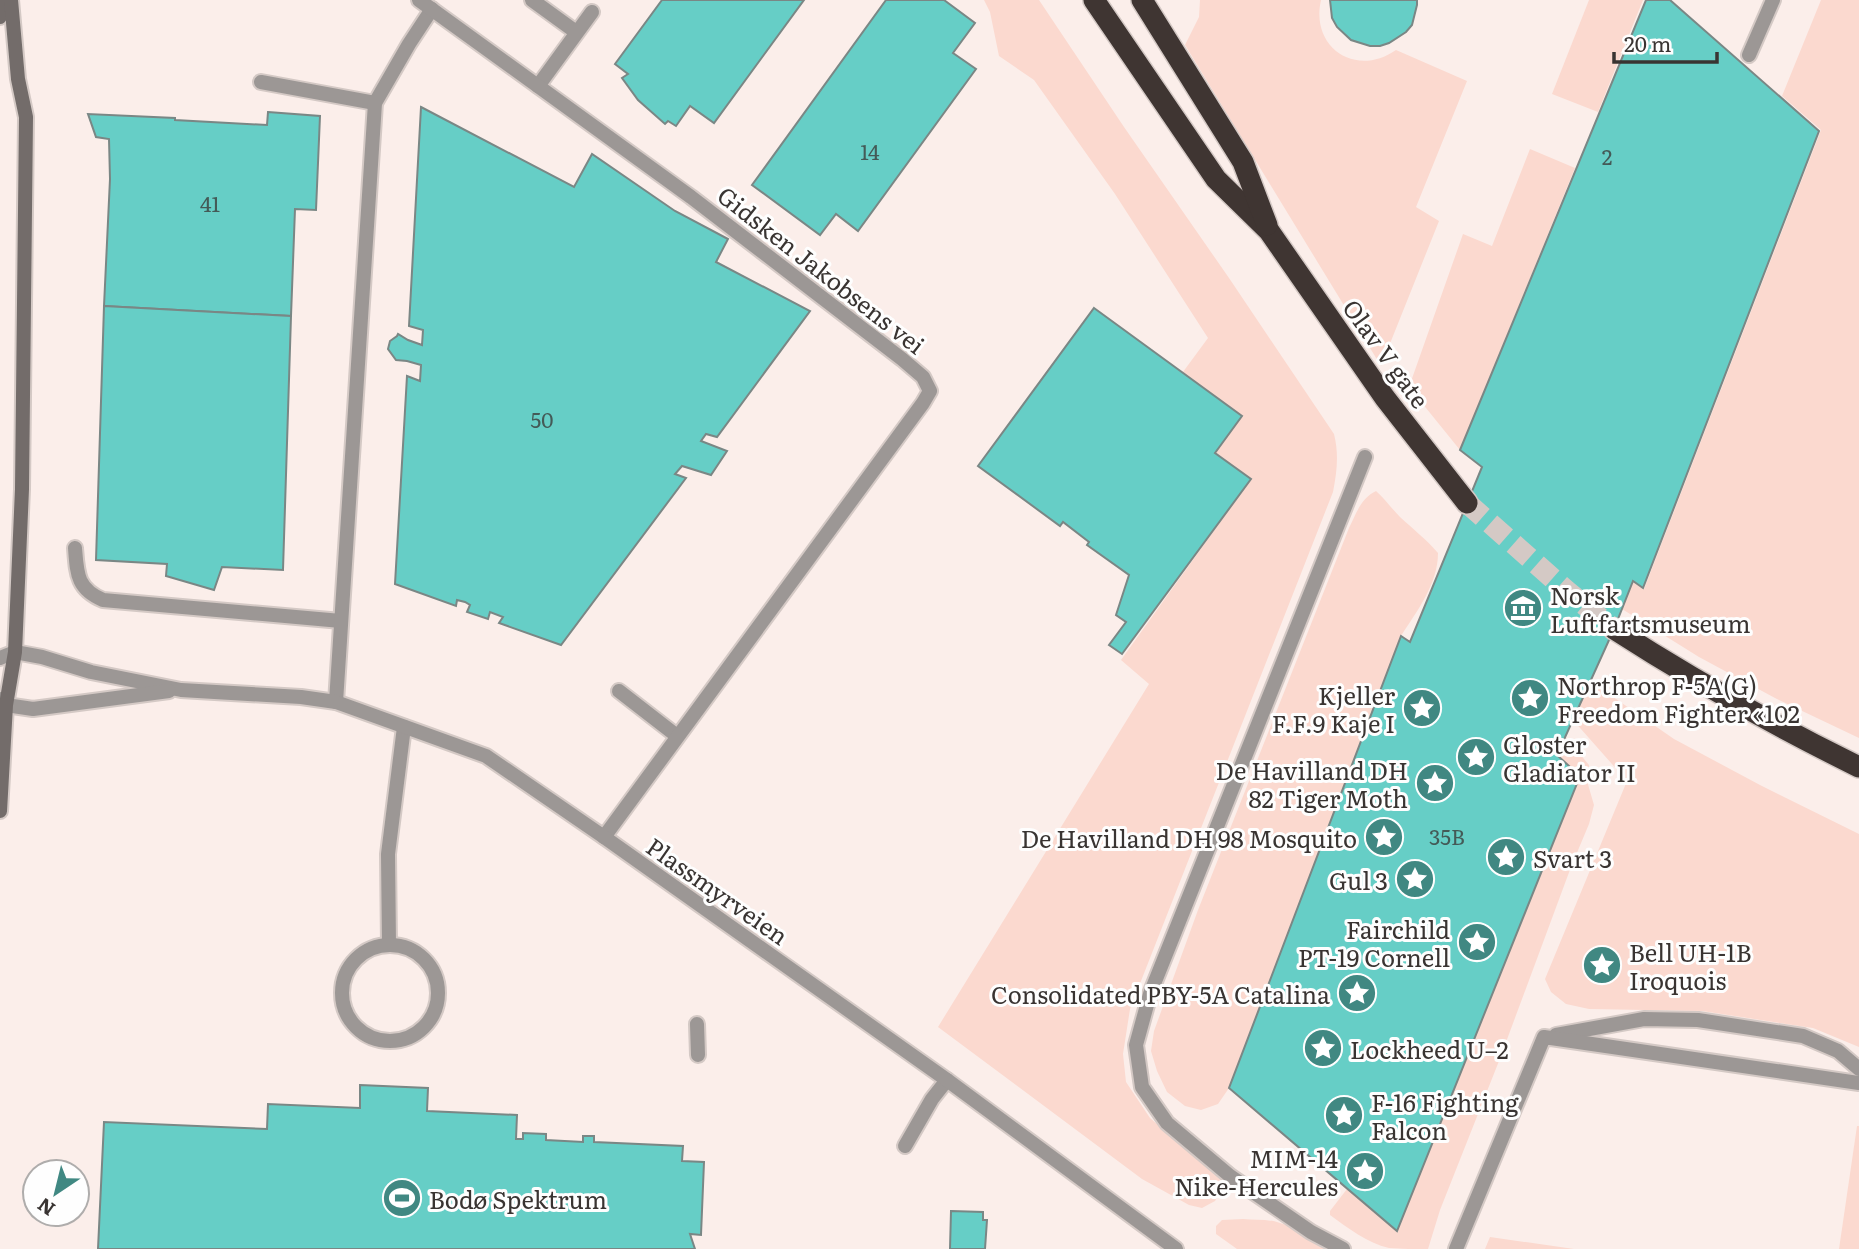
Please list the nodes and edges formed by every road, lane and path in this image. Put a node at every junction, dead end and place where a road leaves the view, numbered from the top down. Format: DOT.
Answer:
graph roads {
  1 [pos="2,0"];
  2 [pos="11,0"];
  3 [pos="419,0"];
  4 [pos="532,0"];
  5 [pos="1094,0"];
  6 [pos="1142,0"];
  7 [pos="1773,0"];
  8 [pos="432,9"];
  9 [pos="592,12"];
  10 [pos="0,17"];
  11 [pos="576,32"];
  12 [pos="1749,55"];
  13 [pos="261,82"];
  14 [pos="538,86"];
  15 [pos="376,103"];
  16 [pos="1269,230"];
  17 [pos="1365,457"];
  18 [pos="1468,503"];
  19 [pos="75,548"];
  20 [pos="341,621"];
  21 [pos="1614,629"];
  22 [pos="15,652"];
  23 [pos="0,658"];
  24 [pos="181,690"];
  25 [pos="618,691"];
  26 [pos="3,702"];
  27 [pos="336,702"];
  28 [pos="404,727"];
  29 [pos="677,736"];
  30 [pos="1859,766"];
  31 [pos="0,811"];
  32 [pos="604,837"];
  33 [pos="389,945"];
  34 [pos="697,1024"];
  35 [pos="1544,1037"];
  36 [pos="698,1055"];
  37 [pos="1859,1069"];
  38 [pos="947,1080"];
  39 [pos="1859,1083"];
  40 [pos="905,1146"];
  41 [pos="1176,1249"];
  42 [pos="1343,1249"];
  43 [pos="1456,1249"];
  1 -- 10 [label="street"];
  2 -- 22 [label="street"];
  3 -- 8 [label="street, Gidsken Jakobsens vei"];
  4 -- 11 [label="street"];
  5 -- 16 [label="highway, Olav V gate"];
  6 -- 16 [label="highway, Olav V gate"];
  7 -- 12 [label="street"];
  8 -- 14 [label="street, Gidsken Jakobsens vei"];
  8 -- 15 [label="street"];
  9 -- 11 [label="street"];
  11 -- 14 [label="street"];
  13 -- 15 [label="street"];
  14 -- 29 [label="street, Gidsken Jakobsens vei"];
  15 -- 20 [label="street"];
  16 -- 18 [label="highway, Olav V gate"];
  17 -- 42 [label="street"];
  19 -- 20 [label="street"];
  20 -- 27 [label="street"];
  21 -- 30 [label="highway"];
  22 -- 23 [label="street"];
  22 -- 24 [label="street, Plassmyrveien"];
  22 -- 26 [label="street"];
  24 -- 26 [label="street, Plassmyrveien"];
  24 -- 27 [label="street, Plassmyrveien"];
  25 -- 29 [label="street"];
  26 -- 31 [label="street"];
  27 -- 28 [label="street, Plassmyrveien"];
  28 -- 32 [label="street, Plassmyrveien"];
  28 -- 33 [label="street"];
  29 -- 32 [label="street, Gidsken Jakobsens vei"];
  32 -- 38 [label="street, Plassmyrveien"];
  33 -- 33 [label="street"];
  34 -- 36 [label="street"];
  35 -- 37 [label="street"];
  35 -- 39 [label="street"];
  35 -- 43 [label="street"];
  38 -- 40 [label="street"];
  38 -- 41 [label="street, Plassmyrveien"];
}
